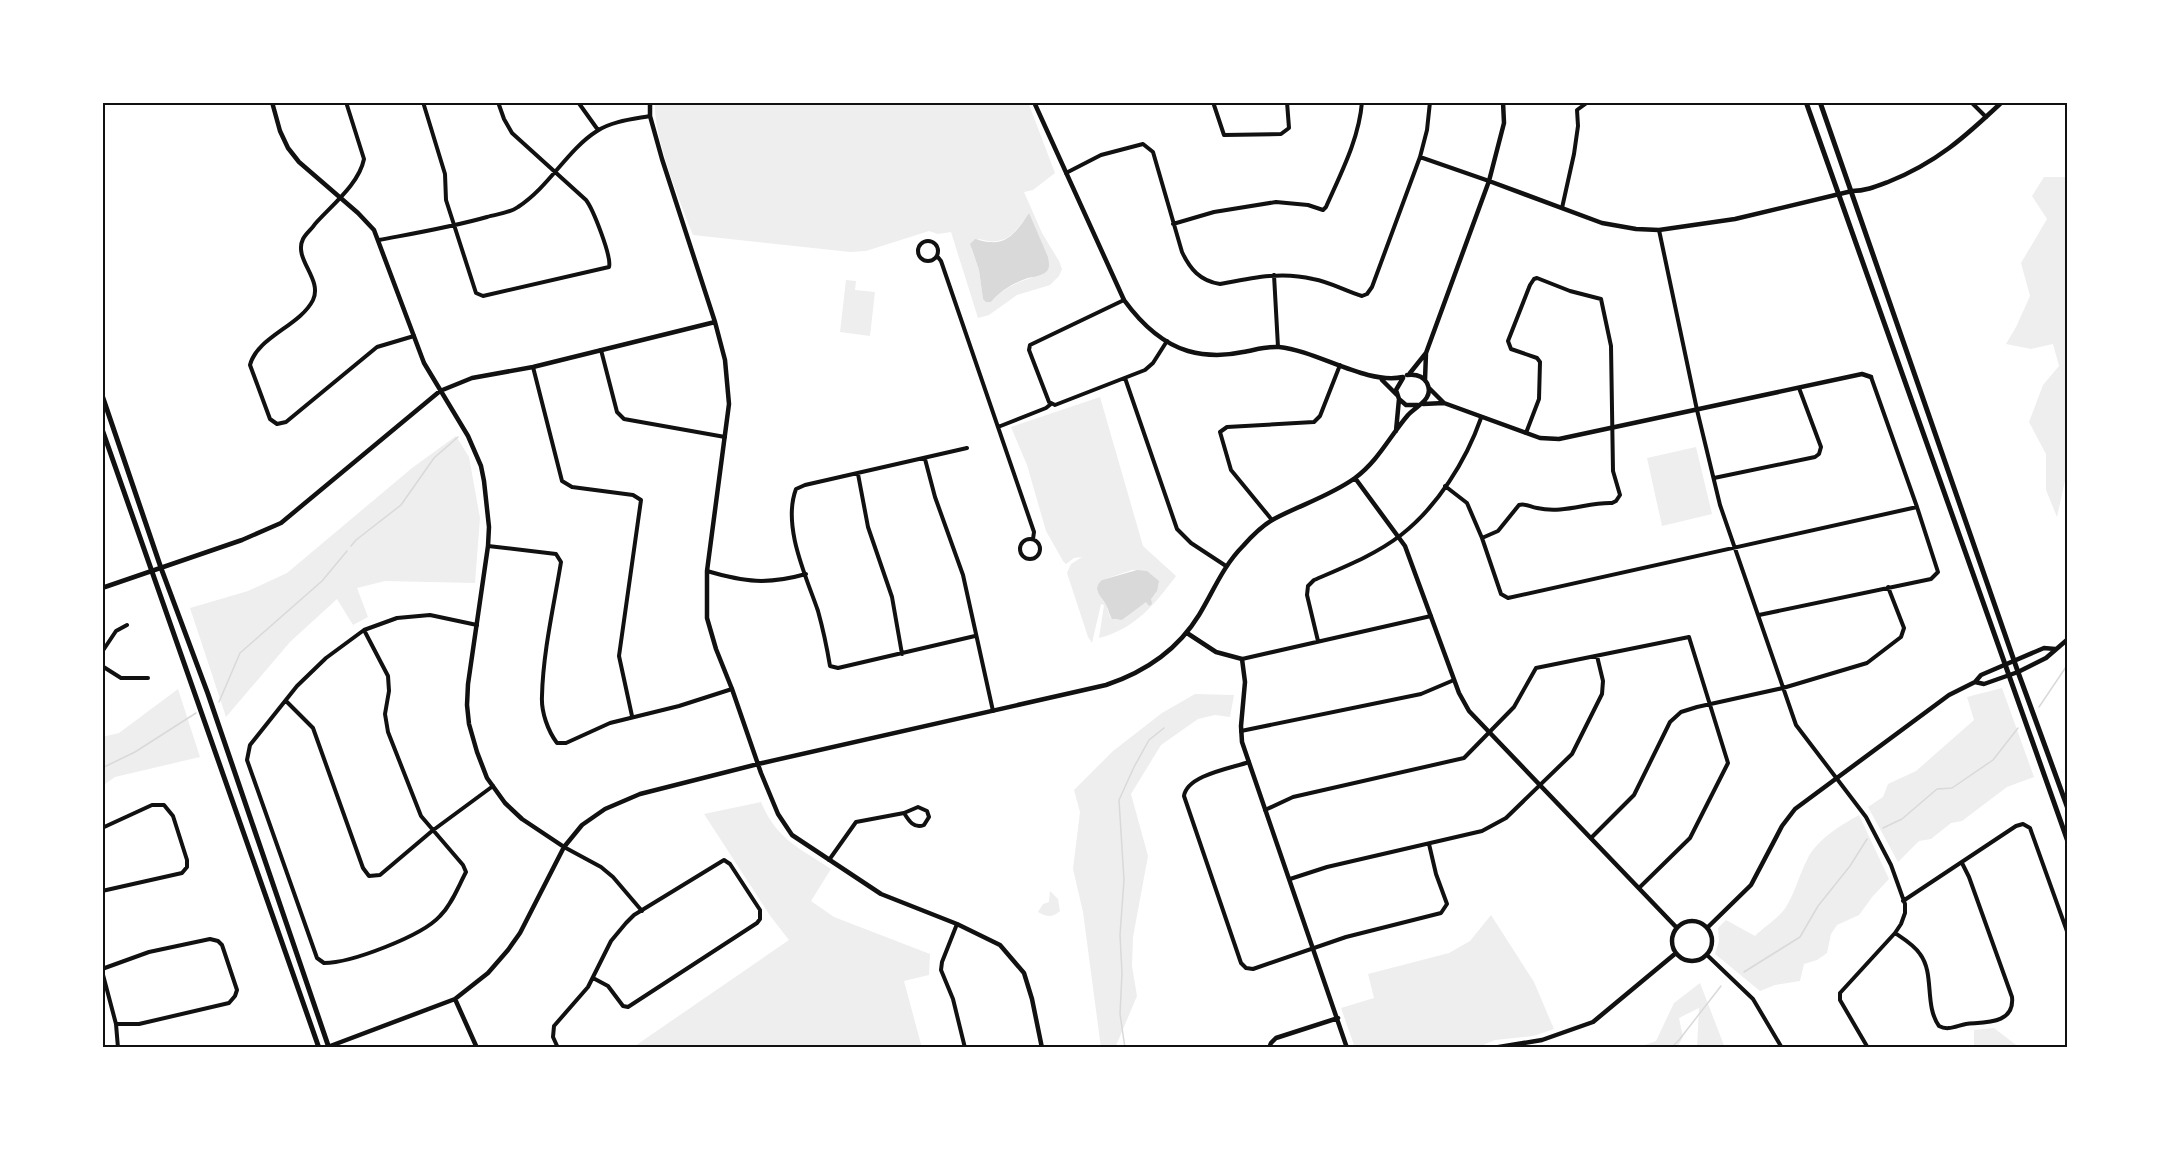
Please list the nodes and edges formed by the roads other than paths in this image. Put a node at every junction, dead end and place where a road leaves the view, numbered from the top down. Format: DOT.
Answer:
graph roads {
  1 [pos="272,102"];
  2 [pos="346,102"];
  3 [pos="423,102"];
  4 [pos="498,102"];
  5 [pos="578,102"];
  6 [pos="650,102"];
  7 [pos="1034,102"];
  8 [pos="1214,102"];
  9 [pos="1287,102"];
  10 [pos="1362,102"];
  11 [pos="1430,102"];
  12 [pos="1503,102"];
  13 [pos="1588,102"];
  14 [pos="1806,102"];
  15 [pos="1820,102"];
  16 [pos="1971,102"];
  17 [pos="2002,102"];
  18 [pos="650,116"];
  19 [pos="1986,117"];
  20 [pos="598,130"];
  21 [pos="1420,157"];
  22 [pos="556,173"];
  23 [pos="1065,174"];
  24 [pos="1489,181"];
  25 [pos="1852,191"];
  26 [pos="1839,195"];
  27 [pos="340,197"];
  28 [pos="1562,208"];
  29 [pos="1173,224"];
  30 [pos="454,226"];
  31 [pos="1659,230"];
  32 [pos="379,240"];
  33 [pos="937,256"];
  34 [pos="1274,275"];
  35 [pos="1124,300"];
  36 [pos="715,322"];
  37 [pos="414,336"];
  38 [pos="1167,341"];
  39 [pos="1278,347"];
  40 [pos="601,350"];
  41 [pos="1426,353"];
  42 [pos="1340,365"];
  43 [pos="533,367"];
  44 [pos="1405,376"];
  45 [pos="1871,377"];
  46 [pos="1125,378"];
  47 [pos="1382,380"];
  48 [pos="1427,383"];
  49 [pos="1799,388"];
  50 [pos="440,391"];
  51 [pos="102,395"];
  52 [pos="1398,397"];
  53 [pos="1444,403"];
  54 [pos="1051,404"];
  55 [pos="1421,404"];
  56 [pos="1697,410"];
  57 [pos="1481,418"];
  58 [pos="998,427"];
  59 [pos="102,429"];
  60 [pos="1613,429"];
  61 [pos="1396,431"];
  62 [pos="1526,433"];
  63 [pos="725,437"];
  64 [pos="967,448"];
  65 [pos="925,459"];
  66 [pos="858,474"];
  67 [pos="1355,478"];
  68 [pos="1714,478"];
  69 [pos="1445,486"];
  70 [pos="1917,507"];
  71 [pos="1272,520"];
  72 [pos="1399,537"];
  73 [pos="1482,538"];
  74 [pos="1033,540"];
  75 [pos="488,546"];
  76 [pos="1735,547"];
  77 [pos="1226,566"];
  78 [pos="161,567"];
  79 [pos="152,570"];
  80 [pos="707,571"];
  81 [pos="806,574"];
  82 [pos="1888,587"];
  83 [pos="102,588"];
  84 [pos="1760,615"];
  85 [pos="1431,616"];
  86 [pos="127,625"];
  87 [pos="477,625"];
  88 [pos="364,630"];
  89 [pos="1187,633"];
  90 [pos="975,636"];
  91 [pos="2068,639"];
  92 [pos="1318,641"];
  93 [pos="2055,649"];
  94 [pos="102,652"];
  95 [pos="902,654"];
  96 [pos="1597,656"];
  97 [pos="1242,659"];
  98 [pos="2014,662"];
  99 [pos="102,666"];
  100 [pos="2004,666"];
  101 [pos="2018,672"];
  102 [pos="2008,676"];
  103 [pos="148,678"];
  104 [pos="1454,680"];
  105 [pos="1975,682"];
  106 [pos="1783,688"];
  107 [pos="732,689"];
  108 [pos="286,701"];
  109 [pos="1710,704"];
  110 [pos="993,711"];
  111 [pos="632,716"];
  112 [pos="1241,732"];
  113 [pos="1490,733"];
  114 [pos="1250,761"];
  115 [pos="758,764"];
  116 [pos="1836,778"];
  117 [pos="493,786"];
  118 [pos="1540,786"];
  119 [pos="2068,809"];
  120 [pos="1265,810"];
  121 [pos="904,813"];
  122 [pos="102,828"];
  123 [pos="432,831"];
  124 [pos="1590,838"];
  125 [pos="2068,842"];
  126 [pos="1429,844"];
  127 [pos="564,848"];
  128 [pos="829,860"];
  129 [pos="1962,863"];
  130 [pos="1290,879"];
  131 [pos="1639,888"];
  132 [pos="102,891"];
  133 [pos="1903,900"];
  134 [pos="642,911"];
  135 [pos="957,924"];
  136 [pos="1677,928"];
  137 [pos="1707,928"];
  138 [pos="1895,933"];
  139 [pos="2068,934"];
  140 [pos="1313,948"];
  141 [pos="1676,953"];
  142 [pos="1707,955"];
  143 [pos="102,970"];
  144 [pos="593,978"];
  145 [pos="455,999"];
  146 [pos="1338,1018"];
  147 [pos="116,1024"];
  148 [pos="117,1048"];
  149 [pos="319,1048"];
  150 [pos="327,1048"];
  151 [pos="477,1048"];
  152 [pos="558,1048"];
  153 [pos="965,1048"];
  154 [pos="1042,1048"];
  155 [pos="1269,1048"];
  156 [pos="1347,1048"];
  157 [pos="1493,1048"];
  158 [pos="1782,1048"];
  159 [pos="1868,1048"];
  1 -- 27 [label="street"];
  2 -- 27 [label="street"];
  3 -- 30 [label="street"];
  4 -- 22 [label="street"];
  5 -- 20 [label="street"];
  6 -- 18 [label="street"];
  7 -- 23 [label="street"];
  8 -- 9 [label="street"];
  10 -- 29 [label="street"];
  11 -- 21 [label="street"];
  12 -- 24 [label="street"];
  13 -- 28 [label="street"];
  14 -- 26 [label="main road"];
  15 -- 25 [label="main road"];
  16 -- 19 [label="street"];
  17 -- 19 [label="street"];
  18 -- 20 [label="street"];
  18 -- 36 [label="street"];
  19 -- 25 [label="street"];
  20 -- 22 [label="street"];
  21 -- 24 [label="street"];
  21 -- 34 [label="street"];
  22 -- 30 [label="street"];
  22 -- 30 [label="street"];
  23 -- 29 [label="street"];
  23 -- 35 [label="street"];
  24 -- 28 [label="street"];
  24 -- 41 [label="street"];
  25 -- 26 [label="street"];
  25 -- 98 [label="main road"];
  26 -- 31 [label="street"];
  26 -- 100 [label="main road"];
  27 -- 32 [label="street"];
  27 -- 37 [label="street"];
  28 -- 31 [label="street"];
  29 -- 34 [label="street"];
  30 -- 32 [label="street"];
  31 -- 56 [label="street"];
  32 -- 37 [label="street"];
  33 -- 33 [label="street"];
  33 -- 58 [label="street"];
  34 -- 39 [label="street"];
  35 -- 38 [label="street"];
  35 -- 54 [label="street"];
  36 -- 40 [label="street"];
  36 -- 63 [label="street"];
  37 -- 50 [label="street"];
  38 -- 39 [label="street"];
  38 -- 46 [label="street"];
  39 -- 42 [label="street"];
  40 -- 43 [label="street"];
  40 -- 63 [label="street"];
  41 -- 44 [label="street"];
  41 -- 48 [label="street"];
  42 -- 47 [label="street"];
  42 -- 71 [label="street"];
  43 -- 50 [label="street"];
  43 -- 111 [label="street"];
  44 -- 47 [label="street"];
  44 -- 48 [label="street"];
  44 -- 52 [label="street"];
  45 -- 49 [label="street"];
  45 -- 70 [label="street"];
  46 -- 54 [label="street"];
  46 -- 77 [label="street"];
  47 -- 52 [label="street"];
  48 -- 53 [label="street"];
  48 -- 55 [label="street"];
  49 -- 56 [label="street"];
  49 -- 68 [label="street"];
  50 -- 75 [label="street"];
  50 -- 78 [label="street"];
  51 -- 78 [label="main road"];
  52 -- 55 [label="street"];
  52 -- 61 [label="street"];
  53 -- 55 [label="street"];
  53 -- 57 [label="street"];
  54 -- 58 [label="street"];
  55 -- 61 [label="street"];
  56 -- 60 [label="street"];
  56 -- 68 [label="street"];
  57 -- 62 [label="street"];
  57 -- 69 [label="street"];
  58 -- 74 [label="street"];
  59 -- 79 [label="main road"];
  60 -- 62 [label="street"];
  60 -- 62 [label="street"];
  60 -- 73 [label="street"];
  61 -- 67 [label="street"];
  63 -- 80 [label="street"];
  64 -- 65 [label="street"];
  65 -- 66 [label="street"];
  65 -- 90 [label="street"];
  66 -- 81 [label="street"];
  66 -- 95 [label="street"];
  67 -- 71 [label="street"];
  67 -- 72 [label="street"];
  68 -- 76 [label="street"];
  69 -- 72 [label="street"];
  69 -- 73 [label="street"];
  70 -- 76 [label="street"];
  70 -- 82 [label="street"];
  71 -- 77 [label="street"];
  72 -- 85 [label="street"];
  72 -- 92 [label="street"];
  73 -- 76 [label="street"];
  74 -- 74 [label="street"];
  75 -- 87 [label="street"];
  75 -- 111 [label="street"];
  76 -- 84 [label="street"];
  77 -- 89 [label="street"];
  78 -- 79 [label="street"];
  78 -- 150 [label="main road"];
  79 -- 83 [label="street"];
  79 -- 149 [label="main road"];
  80 -- 81 [label="street"];
  80 -- 107 [label="street"];
  81 -- 95 [label="street"];
  82 -- 84 [label="street"];
  82 -- 106 [label="street"];
  84 -- 106 [label="street"];
  85 -- 92 [label="street"];
  85 -- 104 [label="street"];
  86 -- 94 [label="street"];
  87 -- 88 [label="street"];
  87 -- 117 [label="street"];
  88 -- 108 [label="street"];
  88 -- 123 [label="street"];
  89 -- 97 [label="street"];
  89 -- 110 [label="street"];
  90 -- 95 [label="street"];
  90 -- 110 [label="street"];
  91 -- 93 [label="street"];
  92 -- 97 [label="street"];
  93 -- 98 [label="street"];
  93 -- 101 [label="street"];
  96 -- 109 [label="street"];
  96 -- 113 [label="street"];
  96 -- 118 [label="street"];
  97 -- 112 [label="street"];
  98 -- 100 [label="street"];
  98 -- 101 [label="main road"];
  99 -- 103 [label="street"];
  100 -- 102 [label="main road"];
  100 -- 105 [label="street"];
  101 -- 102 [label="street"];
  101 -- 119 [label="main road"];
  102 -- 105 [label="street"];
  102 -- 125 [label="main road"];
  104 -- 112 [label="street"];
  104 -- 113 [label="street"];
  105 -- 116 [label="street"];
  106 -- 109 [label="street"];
  106 -- 116 [label="street"];
  107 -- 111 [label="street"];
  107 -- 115 [label="street"];
  108 -- 123 [label="street"];
  108 -- 123 [label="street"];
  109 -- 124 [label="street"];
  109 -- 131 [label="street"];
  110 -- 115 [label="street"];
  112 -- 114 [label="street"];
  113 -- 118 [label="street"];
  113 -- 120 [label="street"];
  114 -- 120 [label="street"];
  114 -- 140 [label="street"];
  115 -- 127 [label="street"];
  115 -- 128 [label="street"];
  116 -- 133 [label="street"];
  116 -- 137 [label="street"];
  117 -- 123 [label="street"];
  117 -- 127 [label="street"];
  118 -- 124 [label="street"];
  118 -- 126 [label="street"];
  120 -- 130 [label="street"];
  121 -- 121 [label="street"];
  121 -- 128 [label="street"];
  122 -- 132 [label="street"];
  124 -- 131 [label="street"];
  126 -- 130 [label="street"];
  126 -- 140 [label="street"];
  127 -- 134 [label="street"];
  127 -- 145 [label="street"];
  128 -- 135 [label="street"];
  129 -- 133 [label="street"];
  129 -- 138 [label="street"];
  129 -- 139 [label="street"];
  130 -- 140 [label="street"];
  131 -- 136 [label="street"];
  133 -- 138 [label="street"];
  134 -- 144 [label="street"];
  134 -- 144 [label="street"];
  135 -- 153 [label="street"];
  135 -- 154 [label="street"];
  136 -- 137 [label="street"];
  136 -- 141 [label="street"];
  137 -- 142 [label="street"];
  138 -- 159 [label="street"];
  140 -- 146 [label="street"];
  141 -- 142 [label="street"];
  141 -- 157 [label="street"];
  142 -- 158 [label="street"];
  143 -- 147 [label="street"];
  143 -- 147 [label="street"];
  144 -- 152 [label="street"];
  145 -- 150 [label="street"];
  145 -- 151 [label="street"];
  146 -- 155 [label="street"];
  146 -- 156 [label="street"];
  147 -- 148 [label="street"];
}
